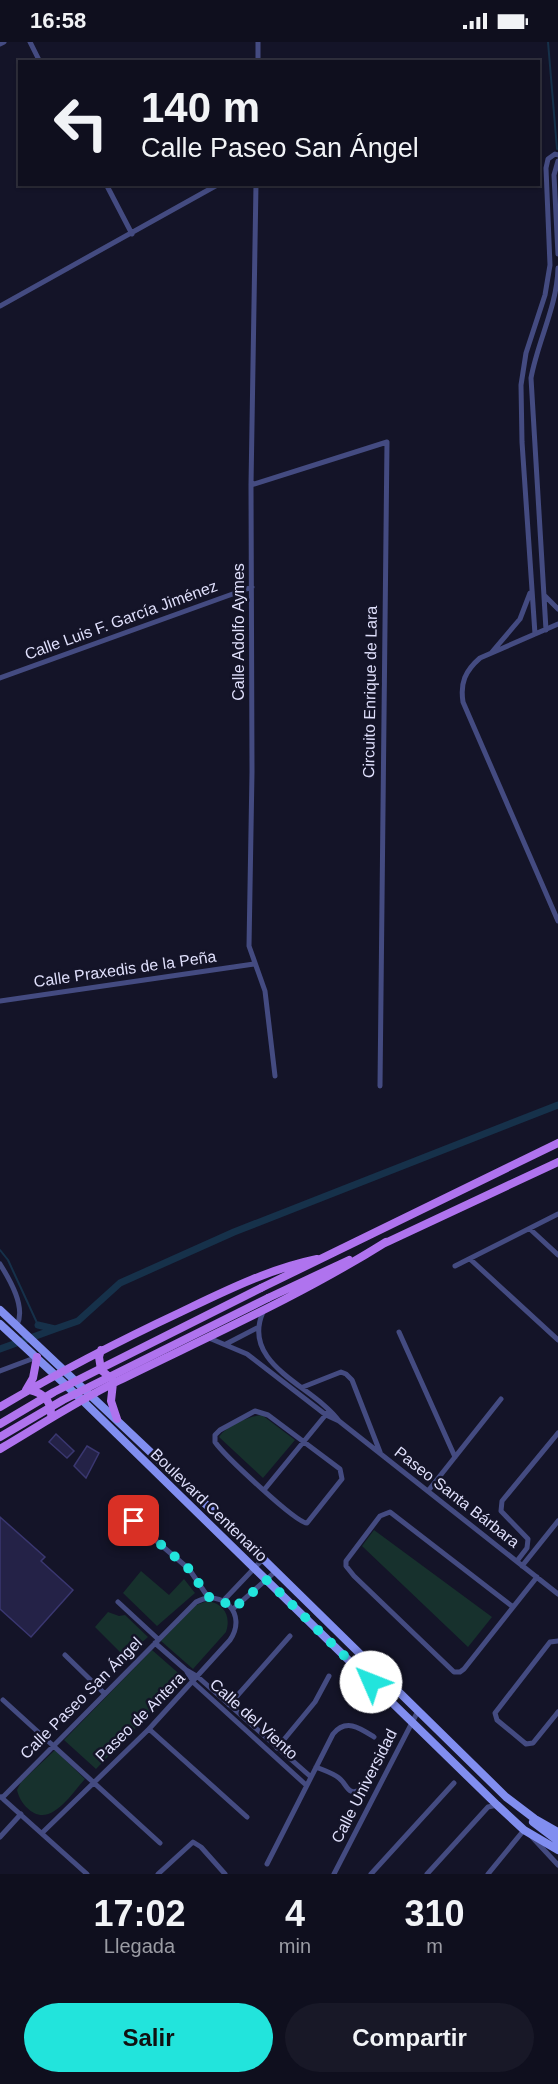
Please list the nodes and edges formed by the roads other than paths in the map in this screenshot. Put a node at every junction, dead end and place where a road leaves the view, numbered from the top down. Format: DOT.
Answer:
graph roads {
  1 [pos="4,42"];
  2 [pos="30,42"];
  3 [pos="258,42"];
  4 [pos="0,44"];
  5 [pos="39,60"];
  6 [pos="258,60"];
  7 [pos="558,154"];
  8 [pos="558,160"];
  9 [pos="107,186"];
  10 [pos="216,186"];
  11 [pos="256,186"];
  12 [pos="132,234"];
  13 [pos="558,254"];
  14 [pos="558,268"];
  15 [pos="0,306"];
  16 [pos="522,442"];
  17 [pos="534,443"];
  18 [pos="252,485"];
  19 [pos="252,587"];
  20 [pos="531,588"];
  21 [pos="543,593"];
  22 [pos="558,609"];
  23 [pos="558,624"];
  24 [pos="546,630"];
  25 [pos="536,634"];
  26 [pos="490,654"];
  27 [pos="0,678"];
  28 [pos="558,921"];
  29 [pos="254,964"];
  30 [pos="0,1001"];
  31 [pos="275,1076"];
  32 [pos="380,1086"];
  33 [pos="558,1143"];
  34 [pos="558,1162"];
  35 [pos="558,1214"];
  36 [pos="530,1229"];
  37 [pos="386,1242"];
  38 [pos="558,1255"];
  39 [pos="317,1259"];
  40 [pos="470,1259"];
  41 [pos="0,1264"];
  42 [pos="455,1266"];
  43 [pos="0,1310"];
  44 [pos="262,1312"];
  45 [pos="19,1327"];
  46 [pos="257,1328"];
  47 [pos="4,1330"];
  48 [pos="399,1332"];
  49 [pos="209,1338"];
  50 [pos="558,1340"];
  51 [pos="226,1344"];
  52 [pos="101,1350"];
  53 [pos="35,1355"];
  54 [pos="65,1370"];
  55 [pos="0,1371"];
  56 [pos="56,1375"];
  57 [pos="116,1382"];
  58 [pos="303,1387"];
  59 [pos="30,1390"];
  60 [pos="21,1395"];
  61 [pos="92,1395"];
  62 [pos="501,1399"];
  63 [pos="82,1400"];
  64 [pos="0,1407"];
  65 [pos="331,1409"];
  66 [pos="326,1415"];
  67 [pos="51,1418"];
  68 [pos="117,1419"];
  69 [pos="339,1421"];
  70 [pos="0,1424"];
  71 [pos="558,1433"];
  72 [pos="0,1437"];
  73 [pos="304,1441"];
  74 [pos="0,1449"];
  75 [pos="381,1453"];
  76 [pos="455,1457"];
  77 [pos="264,1490"];
  78 [pos="428,1491"];
  79 [pos="134,1521"];
  80 [pos="558,1521"];
  81 [pos="264,1559"];
  82 [pos="517,1561"];
  83 [pos="522,1566"];
  84 [pos="255,1568"];
  85 [pos="276,1571"];
  86 [pos="537,1577"];
  87 [pos="267,1580"];
  88 [pos="558,1594"];
  89 [pos="208,1597"];
  90 [pos="224,1600"];
  91 [pos="118,1602"];
  92 [pos="513,1607"];
  93 [pos="233,1609"];
  94 [pos="290,1636"];
  95 [pos="157,1641"];
  96 [pos="558,1641"];
  97 [pos="65,1655"];
  98 [pos="186,1671"];
  99 [pos="329,1676"];
  100 [pos="198,1677"];
  101 [pos="194,1683"];
  102 [pos="105,1694"];
  103 [pos="3,1700"];
  104 [pos="230,1704"];
  105 [pos="224,1711"];
  106 [pos="418,1711"];
  107 [pos="558,1712"];
  108 [pos="412,1722"];
  109 [pos="149,1729"];
  110 [pos="374,1737"];
  111 [pos="54,1746"];
  112 [pos="278,1747"];
  113 [pos="272,1754"];
  114 [pos="316,1767"];
  115 [pos="311,1777"];
  116 [pos="94,1783"];
  117 [pos="454,1783"];
  118 [pos="306,1785"];
  119 [pos="362,1790"];
  120 [pos="1,1797"];
  121 [pos="490,1797"];
  122 [pos="497,1805"];
  123 [pos="489,1807"];
  124 [pos="524,1811"];
  125 [pos="21,1814"];
  126 [pos="247,1817"];
  127 [pos="526,1832"];
  128 [pos="558,1832"];
  129 [pos="42,1833"];
  130 [pos="0,1837"];
  131 [pos="558,1841"];
  132 [pos="160,1843"];
  133 [pos="558,1850"];
  134 [pos="267,1864"];
  135 [pos="558,1865"];
  136 [pos="223,1873"];
  137 [pos="87,1874"];
  138 [pos="158,1874"];
  139 [pos="334,1874"];
  140 [pos="371,1874"];
  141 [pos="427,1874"];
  142 [pos="488,1874"];
  1 -- 4 [label="street"];
  2 -- 5 [label="street"];
  3 -- 6 [label="street"];
  7 -- 16 [label="street"];
  8 -- 13 [label="street"];
  9 -- 12 [label="street"];
  10 -- 12 [label="street"];
  11 -- 18 [label="street, Calle Adolfo Aymes"];
  12 -- 15 [label="street"];
  14 -- 17 [label="street"];
  16 -- 17 [label="street"];
  16 -- 20 [label="street"];
  17 -- 21 [label="street"];
  18 -- 19 [label="street, Calle Adolfo Aymes"];
  18 -- 32 [label="street, Circuito Enrique de Lara"];
  19 -- 27 [label="street, Calle Luis F. García Jiménez"];
  19 -- 29 [label="street, Calle Adolfo Aymes"];
  20 -- 25 [label="street"];
  20 -- 26 [label="street"];
  21 -- 22 [label="street"];
  21 -- 24 [label="street"];
  23 -- 24 [label="street"];
  24 -- 25 [label="street"];
  25 -- 26 [label="street"];
  26 -- 28 [label="street"];
  29 -- 30 [label="street, Calle Praxedis de la Peña"];
  29 -- 31 [label="street, Calle Adolfo Aymes"];
  33 -- 39 [label="main road"];
  34 -- 37 [label="main road"];
  35 -- 36 [label="street"];
  36 -- 38 [label="street"];
  36 -- 40 [label="street"];
  37 -- 44 [label="main road"];
  37 -- 72 [label="main road, bridge"];
  39 -- 52 [label="main road"];
  39 -- 70 [label="main road, bridge"];
  40 -- 42 [label="street"];
  40 -- 50 [label="street"];
  41 -- 45 [label="street"];
  43 -- 45 [label="main road, Boulevard Centenario"];
  44 -- 46 [label="street"];
  44 -- 49 [label="main road"];
  45 -- 54 [label="main road, Boulevard Centenario"];
  46 -- 51 [label="street"];
  46 -- 58 [label="street, Paseo Santa Bárbara"];
  47 -- 53 [label="main road, Boulevard Centenario"];
  48 -- 76 [label="street"];
  49 -- 51 [label="street, Paseo Santa Bárbara"];
  49 -- 57 [label="main road"];
  51 -- 66 [label="street, Paseo Santa Bárbara"];
  52 -- 54 [label="main road"];
  52 -- 57 [label="main road"];
  53 -- 55 [label="street"];
  53 -- 56 [label="main road, Boulevard Centenario"];
  53 -- 60 [label="main road"];
  54 -- 56 [label="main road"];
  54 -- 61 [label="main road, Boulevard Centenario"];
  56 -- 59 [label="main road"];
  56 -- 63 [label="main road, Boulevard Centenario"];
  57 -- 61 [label="main road"];
  57 -- 68 [label="main road"];
  58 -- 65 [label="street, Paseo Santa Bárbara"];
  58 -- 75 [label="street"];
  59 -- 60 [label="main road"];
  59 -- 67 [label="main road"];
  60 -- 64 [label="main road"];
  61 -- 63 [label="main road"];
  61 -- 68 [label="main road, Boulevard Centenario"];
  62 -- 76 [label="street"];
  63 -- 67 [label="main road"];
  63 -- 84 [label="main road, Boulevard Centenario"];
  65 -- 66 [label="street"];
  65 -- 69 [label="street, Paseo Santa Bárbara"];
  66 -- 69 [label="street, Paseo Santa Bárbara"];
  66 -- 73 [label="street"];
  67 -- 74 [label="main road"];
  68 -- 81 [label="main road, Boulevard Centenario"];
  69 -- 75 [label="street, Paseo Santa Bárbara"];
  71 -- 82 [label="street"];
  73 -- 77 [label="street"];
  73 -- 77 [label="street"];
  73 -- 77 [label="street"];
  75 -- 78 [label="street, Paseo Santa Bárbara"];
  76 -- 78 [label="street"];
  78 -- 82 [label="street, Paseo Santa Bárbara"];
  79 -- 89 [label="street"];
  80 -- 83 [label="street"];
  81 -- 84 [label="street"];
  81 -- 85 [label="main road, Boulevard Centenario"];
  82 -- 83 [label="street, Paseo Santa Bárbara"];
  83 -- 86 [label="street, Paseo Santa Bárbara"];
  84 -- 87 [label="main road, Boulevard Centenario"];
  84 -- 90 [label="street"];
  85 -- 87 [label="street"];
  85 -- 106 [label="main road, Boulevard Centenario"];
  86 -- 88 [label="street, Paseo Santa Bárbara"];
  86 -- 92 [label="street"];
  87 -- 93 [label="street"];
  87 -- 108 [label="main road, Boulevard Centenario"];
  89 -- 90 [label="street"];
  89 -- 95 [label="street, Calle Paseo San Ángel"];
  90 -- 93 [label="street"];
  91 -- 95 [label="street, Calle del Viento"];
  92 -- 92 [label="street"];
  93 -- 100 [label="street, Paseo de Antera"];
  94 -- 104 [label="street"];
  95 -- 98 [label="street, Calle del Viento"];
  95 -- 102 [label="street, Calle Paseo San Ángel"];
  96 -- 107 [label="street"];
  97 -- 102 [label="street"];
  98 -- 100 [label="street, Calle del Viento"];
  98 -- 101 [label="street, Calle del Viento"];
  99 -- 112 [label="street"];
  100 -- 101 [label="street, Paseo de Antera"];
  100 -- 104 [label="street, Calle del Viento"];
  101 -- 105 [label="street, Calle del Viento"];
  101 -- 109 [label="street, Paseo de Antera"];
  102 -- 111 [label="street, Calle Paseo San Ángel"];
  103 -- 111 [label="street"];
  104 -- 105 [label="street"];
  104 -- 112 [label="street, Calle del Viento"];
  105 -- 113 [label="street, Calle del Viento"];
  106 -- 108 [label="street, Calle Universidad"];
  106 -- 124 [label="main road, Boulevard Centenario"];
  108 -- 121 [label="main road, Boulevard Centenario"];
  108 -- 139 [label="street, Calle Universidad"];
  109 -- 116 [label="street, Paseo de Antera"];
  109 -- 126 [label="street"];
  110 -- 114 [label="street"];
  111 -- 116 [label="street"];
  111 -- 120 [label="street, Calle Paseo San Ángel"];
  112 -- 113 [label="street"];
  112 -- 115 [label="street, Calle del Viento"];
  113 -- 118 [label="street, Calle del Viento"];
  114 -- 115 [label="street"];
  114 -- 119 [label="street"];
  115 -- 118 [label="street"];
  116 -- 129 [label="street, Paseo de Antera"];
  116 -- 132 [label="street"];
  117 -- 140 [label="street"];
  118 -- 134 [label="street"];
  120 -- 125 [label="street, Calle Paseo San Ángel"];
  121 -- 122 [label="main road, Boulevard Centenario"];
  121 -- 123 [label="street"];
  122 -- 123 [label="street"];
  122 -- 127 [label="main road, Boulevard Centenario"];
  123 -- 141 [label="street"];
  124 -- 128 [label="main road, Boulevard Centenario"];
  124 -- 131 [label="main road"];
  125 -- 129 [label="street, Calle Paseo San Ángel"];
  125 -- 130 [label="street"];
  127 -- 133 [label="main road, Boulevard Centenario"];
  127 -- 135 [label="street"];
  127 -- 142 [label="street"];
  129 -- 137 [label="street, Calle Paseo San Ángel"];
  136 -- 138 [label="street"];
}
